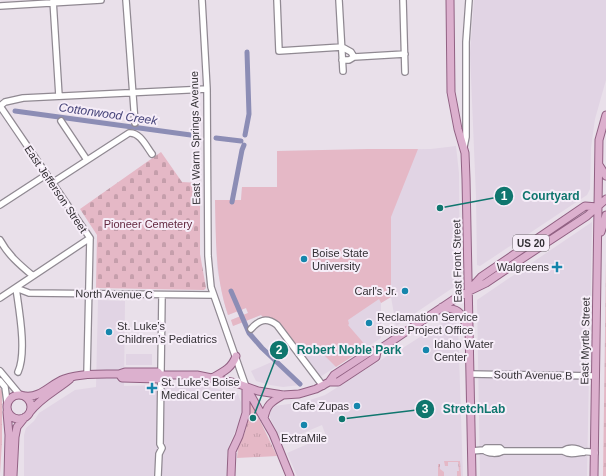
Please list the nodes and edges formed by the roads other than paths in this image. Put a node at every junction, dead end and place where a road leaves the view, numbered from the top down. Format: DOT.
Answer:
graph roads {
  1 [pos="101,0"];
  2 [pos="126,0"];
  3 [pos="202,0"];
  4 [pos="277,0"];
  5 [pos="339,0"];
  6 [pos="404,0"];
  7 [pos="450,0"];
  8 [pos="469,0"];
  9 [pos="53,1"];
  10 [pos="0,6"];
  11 [pos="342,47"];
  12 [pos="405,54"];
  13 [pos="354,57"];
  14 [pos="342,60"];
  15 [pos="343,71"];
  16 [pos="405,72"];
  17 [pos="207,89"];
  18 [pos="132,92"];
  19 [pos="59,96"];
  20 [pos="0,106"];
  21 [pos="606,115"];
  22 [pos="61,121"];
  23 [pos="135,123"];
  24 [pos="463,149"];
  25 [pos="152,154"];
  26 [pos="87,160"];
  27 [pos="599,165"];
  28 [pos="46,175"];
  29 [pos="606,176"];
  30 [pos="52,183"];
  31 [pos="606,199"];
  32 [pos="0,205"];
  33 [pos="598,206"];
  34 [pos="606,215"];
  35 [pos="90,238"];
  36 [pos="0,240"];
  37 [pos="598,240"];
  38 [pos="33,276"];
  39 [pos="16,288"];
  40 [pos="468,291"];
  41 [pos="89,294"];
  42 [pos="162,295"];
  43 [pos="213,295"];
  44 [pos="0,298"];
  45 [pos="442,307"];
  46 [pos="251,329"];
  47 [pos="469,334"];
  48 [pos="377,351"];
  49 [pos="236,356"];
  50 [pos="364,365"];
  51 [pos="345,368"];
  52 [pos="0,371"];
  53 [pos="18,372"];
  54 [pos="87,374"];
  55 [pos="470,374"];
  56 [pos="160,376"];
  57 [pos="596,376"];
  58 [pos="72,377"];
  59 [pos="212,378"];
  60 [pos="0,381"];
  61 [pos="326,384"];
  62 [pos="246,386"];
  63 [pos="22,395"];
  64 [pos="283,395"];
  65 [pos="7,406"];
  66 [pos="27,415"];
  67 [pos="264,418"];
  68 [pos="471,451"];
  69 [pos="595,453"];
  70 [pos="8,476"];
  71 [pos="13,476"];
  72 [pos="158,476"];
  73 [pos="231,476"];
  74 [pos="290,476"];
  75 [pos="472,476"];
  76 [pos="594,476"];
  1 -- 9 [label="street"];
  2 -- 18 [label="street"];
  3 -- 17 [label="street, East Warm Springs Avenue"];
  4 -- 11 [label="street"];
  5 -- 11 [label="street"];
  6 -- 12 [label="street"];
  7 -- 24 [label="main road, East Front Street"];
  8 -- 24 [label="street"];
  9 -- 10 [label="street"];
  9 -- 19 [label="street"];
  11 -- 13 [label="street"];
  11 -- 14 [label="street"];
  12 -- 13 [label="street"];
  12 -- 16 [label="street"];
  13 -- 14 [label="street"];
  14 -- 15 [label="street"];
  17 -- 18 [label="street"];
  17 -- 43 [label="street, East Warm Springs Avenue"];
  18 -- 19 [label="street"];
  18 -- 23 [label="street"];
  19 -- 20 [label="street"];
  20 -- 28 [label="street, East Jefferson Street"];
  21 -- 27 [label="main road, East Myrtle Street"];
  22 -- 26 [label="street"];
  24 -- 40 [label="main road, East Front Street"];
  25 -- 26 [label="street"];
  26 -- 30 [label="street"];
  27 -- 29 [label="main road"];
  27 -- 33 [label="main road, East Myrtle Street"];
  28 -- 30 [label="street, East Jefferson Street"];
  28 -- 32 [label="street"];
  30 -- 35 [label="street, East Jefferson Street"];
  31 -- 33 [label="main road, US 20"];
  33 -- 37 [label="main road, East Myrtle Street"];
  33 -- 40 [label="main road, US 20"];
  34 -- 37 [label="main road"];
  35 -- 38 [label="street"];
  35 -- 41 [label="street, East Jefferson Street"];
  36 -- 38 [label="street"];
  37 -- 57 [label="main road, East Myrtle Street"];
  38 -- 39 [label="street"];
  39 -- 41 [label="street, North Avenue C"];
  39 -- 44 [label="street"];
  39 -- 53 [label="street"];
  40 -- 45 [label="main road"];
  40 -- 47 [label="main road, East Front Street"];
  41 -- 42 [label="street, North Avenue C"];
  41 -- 54 [label="street, East Jefferson Street"];
  42 -- 43 [label="street, North Avenue C"];
  42 -- 56 [label="street"];
  43 -- 49 [label="street, East Warm Springs Avenue"];
  45 -- 47 [label="main road"];
  45 -- 48 [label="main road"];
  46 -- 61 [label="street"];
  47 -- 55 [label="main road, East Front Street"];
  48 -- 50 [label="main road"];
  48 -- 51 [label="main road"];
  49 -- 59 [label="main road"];
  49 -- 62 [label="street, East Warm Springs Avenue"];
  50 -- 51 [label="main road"];
  50 -- 61 [label="main road"];
  51 -- 61 [label="main road"];
  52 -- 63 [label="street"];
  54 -- 56 [label="main road"];
  54 -- 58 [label="main road"];
  55 -- 57 [label="street, South Avenue B"];
  55 -- 68 [label="main road, East Front Street"];
  56 -- 59 [label="main road"];
  56 -- 72 [label="street"];
  57 -- 69 [label="main road, East Myrtle Street"];
  58 -- 63 [label="main road"];
  58 -- 66 [label="main road"];
  59 -- 62 [label="main road"];
  60 -- 65 [label="street"];
  61 -- 64 [label="main road"];
  62 -- 64 [label="main road"];
  62 -- 67 [label="main road, East Warm Springs Avenue"];
  62 -- 73 [label="main road"];
  63 -- 65 [label="main road"];
  63 -- 66 [label="main road"];
  64 -- 67 [label="main road"];
  65 -- 66 [label="main road"];
  65 -- 70 [label="main road"];
  66 -- 71 [label="main road"];
  67 -- 74 [label="main road, East Warm Springs Avenue"];
  68 -- 69 [label="street"];
  68 -- 75 [label="main road, East Front Street"];
  69 -- 76 [label="main road, East Myrtle Street"];
}
